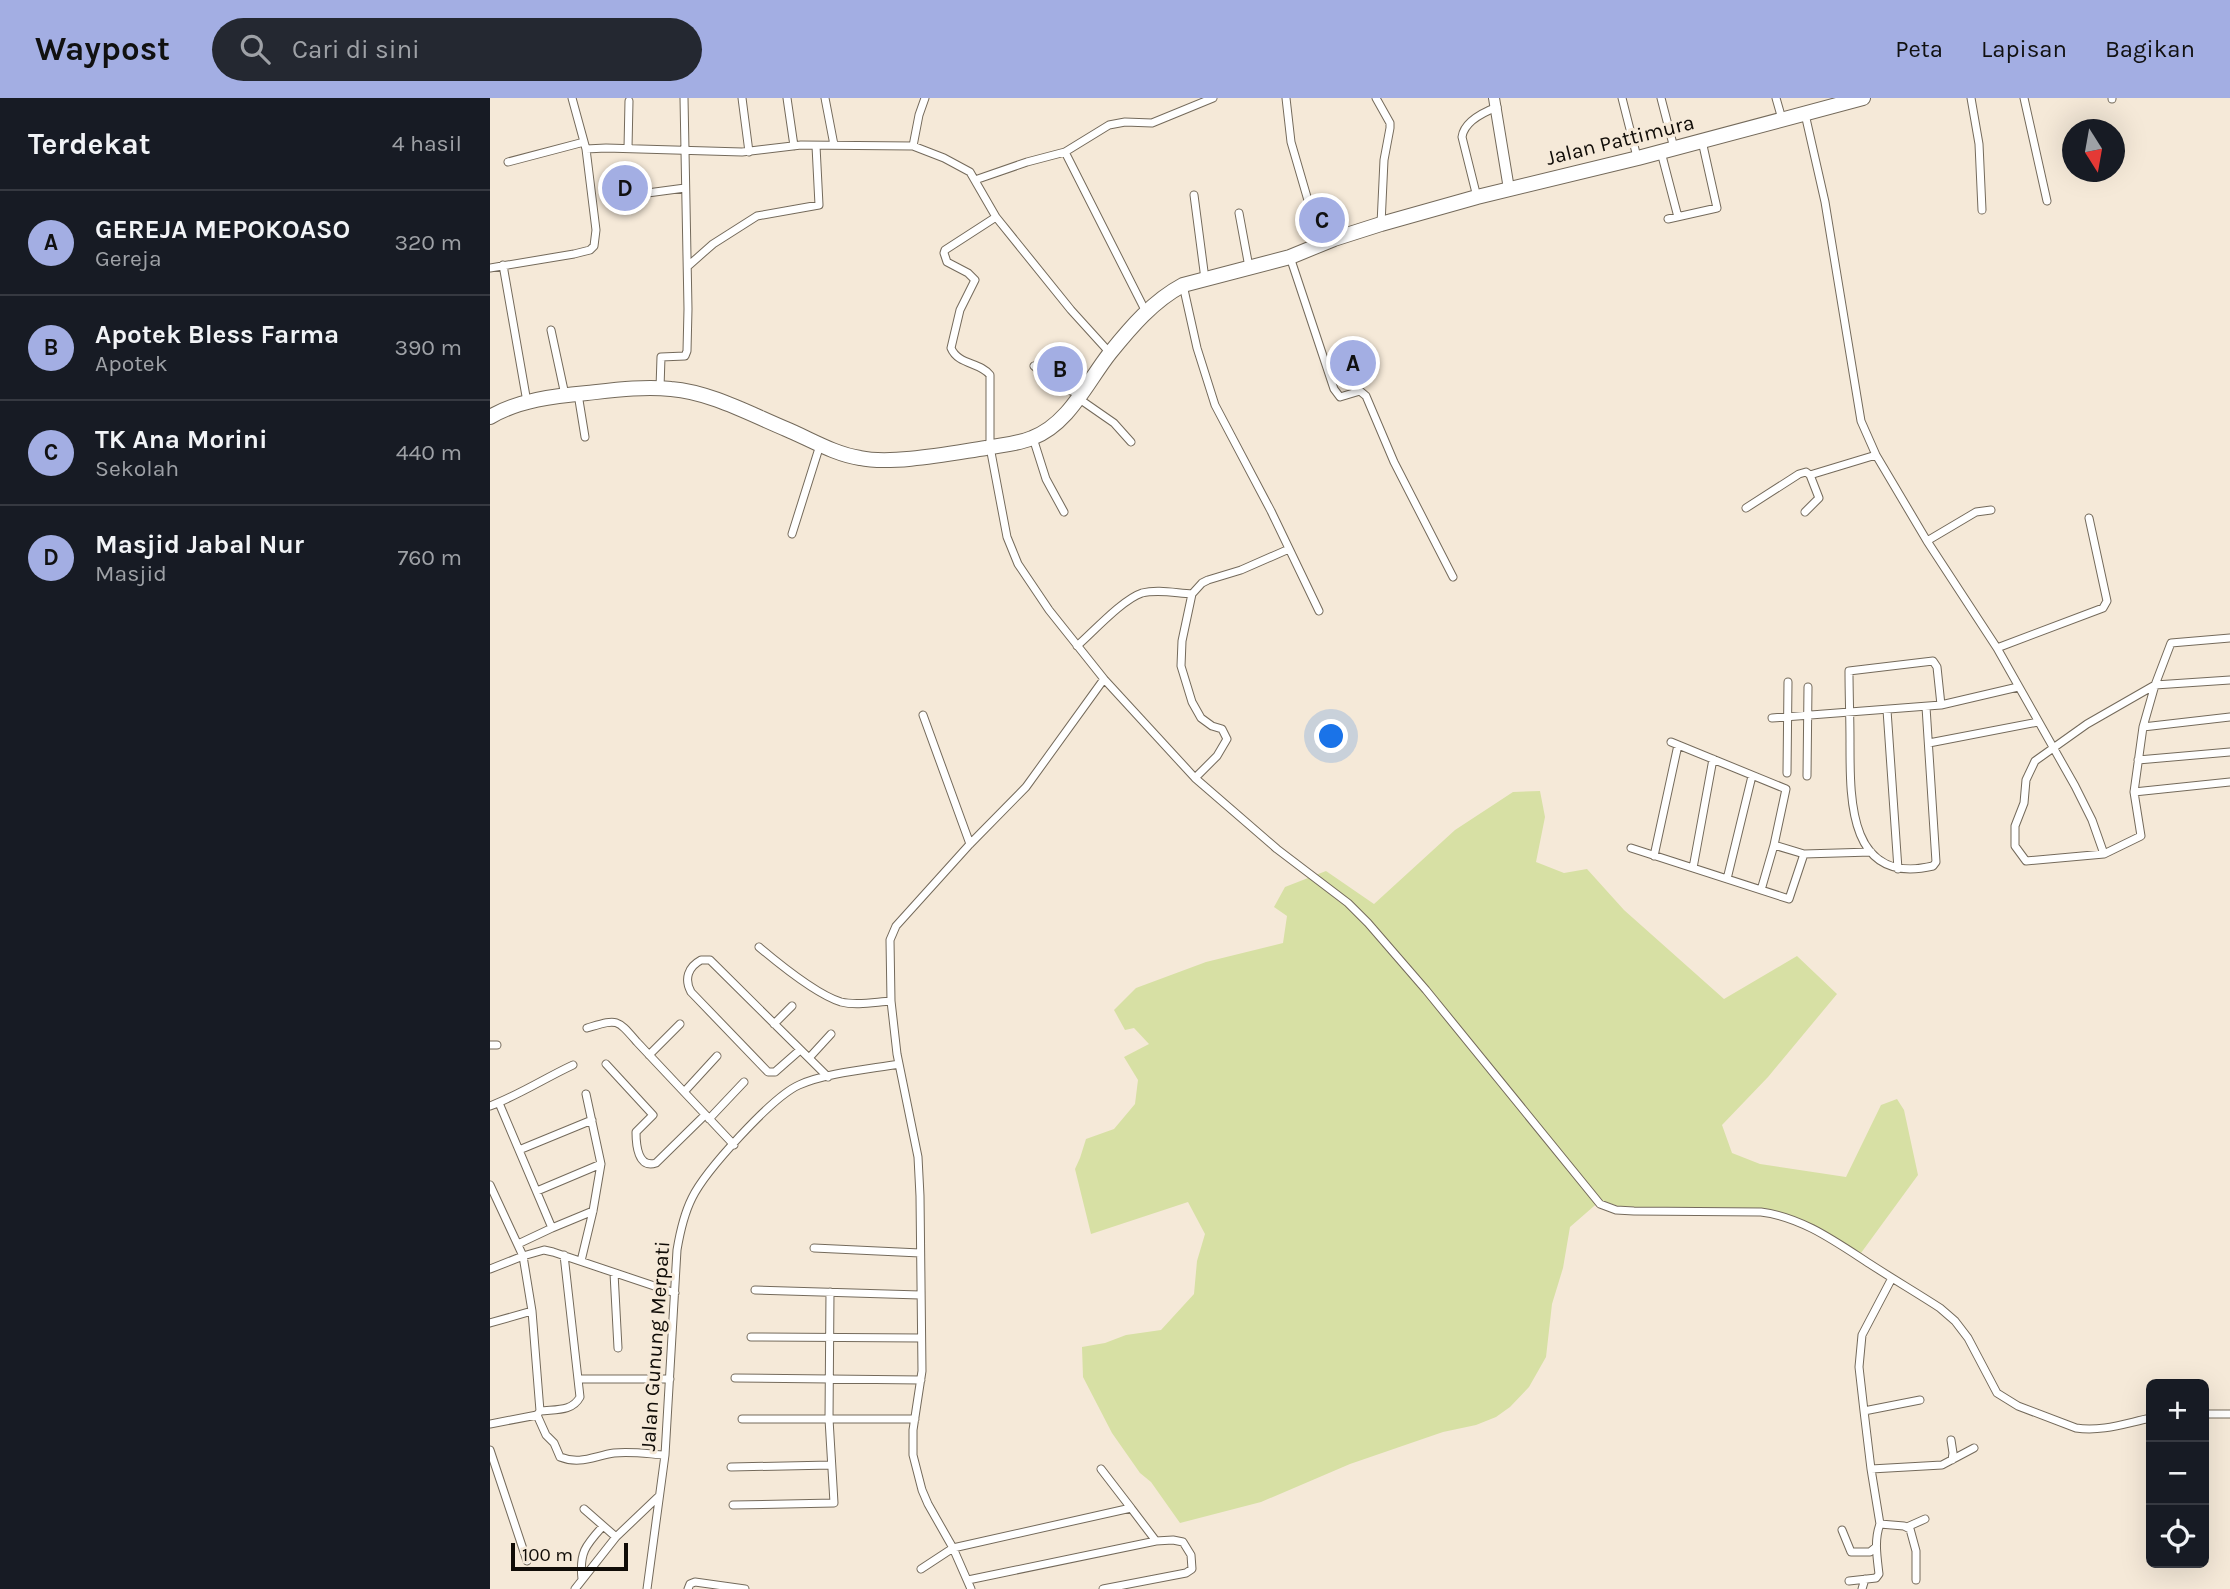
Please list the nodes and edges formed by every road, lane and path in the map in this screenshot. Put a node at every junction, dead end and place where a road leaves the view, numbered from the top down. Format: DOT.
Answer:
graph roads {
  1 [pos="572,98"];
  2 [pos="684,98"];
  3 [pos="742,98"];
  4 [pos="788,98"];
  5 [pos="825,98"];
  6 [pos="925,98"];
  7 [pos="1213,98"];
  8 [pos="1286,98"];
  9 [pos="1376,98"];
  10 [pos="1622,98"];
  11 [pos="1661,98"];
  12 [pos="1776,98"];
  13 [pos="1971,98"];
  14 [pos="2024,98"];
  15 [pos="1855,99"];
  16 [pos="629,101"];
  17 [pos="1496,103"];
  18 [pos="1805,113"];
  19 [pos="1783,120"];
  20 [pos="1702,141"];
  21 [pos="834,145"];
  22 [pos="585,146"];
  23 [pos="794,146"];
  24 [pos="816,146"];
  25 [pos="913,146"];
  26 [pos="628,148"];
  27 [pos="1668,150"];
  28 [pos="685,151"];
  29 [pos="749,152"];
  30 [pos="1065,152"];
  31 [pos="1638,158"];
  32 [pos="508,162"];
  33 [pos="975,180"];
  34 [pos="685,188"];
  35 [pos="1509,189"];
  36 [pos="640,194"];
  37 [pos="1194,195"];
  38 [pos="1477,197"];
  39 [pos="2047,201"];
  40 [pos="1982,210"];
  41 [pos="1239,213"];
  42 [pos="996,217"];
  43 [pos="1678,217"];
  44 [pos="1668,219"];
  45 [pos="1381,224"];
  46 [pos="1321,245"];
  47 [pos="1290,257"];
  48 [pos="503,265"];
  49 [pos="688,266"];
  50 [pos="490,268"];
  51 [pos="1249,269"];
  52 [pos="1205,279"];
  53 [pos="1182,285"];
  54 [pos="1146,312"];
  55 [pos="551,330"];
  56 [pos="1110,353"];
  57 [pos="1034,366"];
  58 [pos="660,389"];
  59 [pos="571,395"];
  60 [pos="1079,396"];
  61 [pos="527,402"];
  62 [pos="490,417"];
  63 [pos="585,437"];
  64 [pos="1033,438"];
  65 [pos="1131,442"];
  66 [pos="820,444"];
  67 [pos="990,447"];
  68 [pos="1876,455"];
  69 [pos="1810,475"];
  70 [pos="1746,508"];
  71 [pos="1991,510"];
  72 [pos="1064,512"];
  73 [pos="1805,512"];
  74 [pos="2089,518"];
  75 [pos="792,534"];
  76 [pos="1927,541"];
  77 [pos="1289,550"];
  78 [pos="1453,578"];
  79 [pos="1192,594"];
  80 [pos="1319,611"];
  81 [pos="2230,638"];
  82 [pos="1077,646"];
  83 [pos="1997,648"];
  84 [pos="1104,679"];
  85 [pos="2230,680"];
  86 [pos="1788,682"];
  87 [pos="2155,685"];
  88 [pos="1808,687"];
  89 [pos="2018,687"];
  90 [pos="1941,705"];
  91 [pos="1926,707"];
  92 [pos="1887,710"];
  93 [pos="1850,711"];
  94 [pos="923,715"];
  95 [pos="1808,715"];
  96 [pos="1788,717"];
  97 [pos="2230,717"];
  98 [pos="1772,718"];
  99 [pos="2038,722"];
  100 [pos="2143,727"];
  101 [pos="1929,743"];
  102 [pos="2053,748"];
  103 [pos="2230,752"];
  104 [pos="1713,759"];
  105 [pos="2138,760"];
  106 [pos="1787,773"];
  107 [pos="1752,776"];
  108 [pos="1807,776"];
  109 [pos="1195,778"];
  110 [pos="2230,782"];
  111 [pos="2134,792"];
  112 [pos="970,844"];
  113 [pos="1774,845"];
  114 [pos="1631,848"];
  115 [pos="1871,852"];
  116 [pos="1804,854"];
  117 [pos="2104,854"];
  118 [pos="1654,856"];
  119 [pos="1693,868"];
  120 [pos="1898,869"];
  121 [pos="1727,879"];
  122 [pos="1761,890"];
  123 [pos="759,947"];
  124 [pos="891,1001"];
  125 [pos="792,1006"];
  126 [pos="680,1024"];
  127 [pos="774,1024"];
  128 [pos="587,1028"];
  129 [pos="831,1034"];
  130 [pos="800,1050"];
  131 [pos="649,1055"];
  132 [pos="717,1056"];
  133 [pos="808,1058"];
  134 [pos="606,1064"];
  135 [pos="899,1064"];
  136 [pos="573,1065"];
  137 [pos="828,1077"];
  138 [pos="744,1082"];
  139 [pos="684,1092"];
  140 [pos="586,1094"];
  141 [pos="499,1103"];
  142 [pos="490,1106"];
  143 [pos="653,1115"];
  144 [pos="707,1117"];
  145 [pos="592,1120"];
  146 [pos="661,1123"];
  147 [pos="734,1145"];
  148 [pos="519,1150"];
  149 [pos="601,1164"];
  150 [pos="490,1185"];
  151 [pos="537,1191"];
  152 [pos="593,1211"];
  153 [pos="552,1228"];
  154 [pos="518,1244"];
  155 [pos="814,1248"];
  156 [pos="920,1253"];
  157 [pos="564,1255"];
  158 [pos="523,1256"];
  159 [pos="581,1261"];
  160 [pos="490,1269"];
  161 [pos="614,1273"];
  162 [pos="1892,1278"];
  163 [pos="755,1290"];
  164 [pos="830,1292"];
  165 [pos="675,1293"];
  166 [pos="920,1295"];
  167 [pos="532,1311"];
  168 [pos="490,1323"];
  169 [pos="751,1337"];
  170 [pos="831,1337"];
  171 [pos="921,1338"];
  172 [pos="618,1348"];
  173 [pos="735,1378"];
  174 [pos="578,1379"];
  175 [pos="670,1379"];
  176 [pos="830,1380"];
  177 [pos="920,1380"];
  178 [pos="1920,1400"];
  179 [pos="1864,1411"];
  180 [pos="538,1413"];
  181 [pos="2209,1414"];
  182 [pos="2230,1414"];
  183 [pos="742,1419"];
  184 [pos="829,1419"];
  185 [pos="915,1419"];
  186 [pos="2146,1419"];
  187 [pos="490,1424"];
  188 [pos="1951,1440"];
  189 [pos="1974,1448"];
  190 [pos="490,1450"];
  191 [pos="665,1455"];
  192 [pos="1952,1460"];
  193 [pos="831,1465"];
  194 [pos="731,1467"];
  195 [pos="1101,1469"];
  196 [pos="1871,1469"];
  197 [pos="660,1495"];
  198 [pos="733,1505"];
  199 [pos="1131,1508"];
  200 [pos="584,1509"];
  201 [pos="1926,1520"];
  202 [pos="1880,1524"];
  203 [pos="603,1526"];
  204 [pos="1907,1527"];
  205 [pos="1842,1530"];
  206 [pos="616,1537"];
  207 [pos="1156,1541"];
  208 [pos="1876,1547"];
  209 [pos="953,1548"];
  210 [pos="527,1560"];
  211 [pos="921,1569"];
  212 [pos="582,1579"];
  213 [pos="1865,1579"];
  214 [pos="968,1580"];
  215 [pos="1916,1580"];
  216 [pos="1849,1581"];
  217 [pos="575,1589"];
  218 [pos="647,1589"];
  219 [pos="688,1589"];
  220 [pos="745,1589"];
  221 [pos="971,1589"];
  222 [pos="1102,1589"];
  223 [pos="1862,1589"];
  1 -- 22 [label="street"];
  2 -- 28 [label="street"];
  3 -- 29 [label="street"];
  4 -- 23 [label="street"];
  5 -- 21 [label="street"];
  6 -- 25 [label="street"];
  7 -- 30 [label="street"];
  8 -- 46 [label="street"];
  9 -- 45 [label="street"];
  10 -- 31 [label="street"];
  11 -- 27 [label="street"];
  12 -- 19 [label="street"];
  13 -- 40 [label="street"];
  14 -- 39 [label="street"];
  15 -- 18 [label="highway, Jalan Pattimura"];
  16 -- 26 [label="street"];
  17 -- 35 [label="main road"];
  17 -- 38 [label="street"];
  18 -- 19 [label="highway, Jalan Pattimura"];
  18 -- 68 [label="street"];
  19 -- 20 [label="highway, Jalan Pattimura"];
  20 -- 27 [label="highway, Jalan Pattimura"];
  20 -- 43 [label="street"];
  21 -- 24 [label="street"];
  21 -- 25 [label="street"];
  22 -- 26 [label="street"];
  22 -- 32 [label="street"];
  22 -- 48 [label="street"];
  23 -- 24 [label="street"];
  23 -- 29 [label="street"];
  24 -- 49 [label="street"];
  25 -- 33 [label="street"];
  26 -- 28 [label="street"];
  27 -- 31 [label="highway, Jalan Pattimura"];
  27 -- 43 [label="street"];
  28 -- 29 [label="street"];
  28 -- 34 [label="street"];
  30 -- 33 [label="street"];
  30 -- 54 [label="street"];
  31 -- 35 [label="highway, Jalan Pattimura"];
  33 -- 42 [label="street"];
  34 -- 36 [label="street"];
  34 -- 49 [label="street"];
  35 -- 38 [label="highway, Jalan Pattimura"];
  37 -- 52 [label="street"];
  38 -- 45 [label="highway, Jalan Pattimura"];
  41 -- 51 [label="street"];
  42 -- 56 [label="street"];
  42 -- 67 [label="street"];
  43 -- 44 [label="street"];
  45 -- 46 [label="highway, Jalan Pattimura"];
  46 -- 47 [label="highway, Jalan Pattimura"];
  47 -- 51 [label="highway, Jalan Pattimura"];
  47 -- 78 [label="street"];
  48 -- 50 [label="street"];
  48 -- 61 [label="street"];
  49 -- 58 [label="street"];
  51 -- 52 [label="highway, Jalan Pattimura"];
  52 -- 53 [label="highway, Jalan Pattimura"];
  53 -- 54 [label="highway"];
  53 -- 77 [label="street"];
  54 -- 56 [label="highway"];
  55 -- 59 [label="street"];
  56 -- 60 [label="highway"];
  57 -- 60 [label="street"];
  58 -- 59 [label="highway"];
  58 -- 66 [label="highway"];
  59 -- 61 [label="highway"];
  59 -- 63 [label="street"];
  60 -- 64 [label="highway"];
  60 -- 65 [label="street"];
  61 -- 62 [label="highway"];
  64 -- 67 [label="highway"];
  64 -- 72 [label="street"];
  66 -- 67 [label="highway"];
  66 -- 75 [label="street"];
  67 -- 82 [label="street"];
  68 -- 69 [label="street"];
  68 -- 76 [label="street"];
  69 -- 70 [label="street"];
  69 -- 73 [label="street"];
  71 -- 76 [label="street"];
  74 -- 83 [label="street"];
  76 -- 83 [label="street"];
  77 -- 79 [label="street"];
  77 -- 80 [label="street"];
  79 -- 82 [label="street"];
  79 -- 109 [label="street"];
  81 -- 87 [label="street"];
  82 -- 84 [label="street"];
  83 -- 89 [label="street"];
  84 -- 109 [label="street"];
  84 -- 112 [label="street"];
  85 -- 87 [label="street"];
  86 -- 96 [label="street"];
  87 -- 100 [label="street"];
  87 -- 102 [label="street"];
  88 -- 95 [label="street"];
  89 -- 90 [label="street"];
  89 -- 99 [label="street"];
  90 -- 91 [label="street"];
  90 -- 93 [label="street"];
  91 -- 92 [label="street"];
  91 -- 101 [label="street"];
  92 -- 93 [label="street"];
  92 -- 120 [label="street"];
  93 -- 95 [label="street"];
  93 -- 115 [label="street"];
  94 -- 112 [label="street"];
  95 -- 96 [label="street"];
  95 -- 108 [label="street"];
  96 -- 98 [label="street"];
  96 -- 106 [label="street"];
  97 -- 100 [label="street"];
  99 -- 101 [label="street"];
  99 -- 102 [label="street"];
  100 -- 105 [label="street"];
  101 -- 120 [label="street"];
  102 -- 117 [label="street"];
  102 -- 117 [label="street"];
  103 -- 105 [label="street"];
  104 -- 107 [label="street"];
  104 -- 118 [label="street"];
  104 -- 119 [label="street"];
  105 -- 111 [label="street"];
  107 -- 113 [label="street"];
  107 -- 121 [label="street"];
  109 -- 162 [label="street"];
  110 -- 111 [label="street"];
  111 -- 117 [label="street"];
  112 -- 124 [label="street"];
  113 -- 116 [label="street"];
  113 -- 122 [label="street"];
  114 -- 118 [label="street"];
  115 -- 116 [label="street"];
  115 -- 120 [label="street"];
  116 -- 122 [label="street"];
  118 -- 119 [label="street"];
  119 -- 121 [label="street"];
  121 -- 122 [label="street"];
  123 -- 124 [label="street"];
  124 -- 135 [label="street"];
  125 -- 127 [label="street"];
  126 -- 131 [label="street"];
  127 -- 130 [label="street"];
  127 -- 130 [label="street"];
  128 -- 131 [label="street"];
  129 -- 133 [label="street"];
  130 -- 133 [label="street"];
  131 -- 139 [label="street"];
  132 -- 139 [label="street"];
  133 -- 137 [label="street"];
  134 -- 143 [label="street"];
  135 -- 137 [label="street, Jalan Gunung Merpati"];
  135 -- 156 [label="street"];
  136 -- 141 [label="street"];
  137 -- 147 [label="street, Jalan Gunung Merpati"];
  138 -- 144 [label="street"];
  139 -- 144 [label="street"];
  140 -- 145 [label="street"];
  141 -- 142 [label="street"];
  141 -- 148 [label="street"];
  143 -- 144 [label="street"];
  143 -- 146 [label="street"];
  144 -- 147 [label="street"];
  145 -- 148 [label="street"];
  145 -- 149 [label="street"];
  147 -- 165 [label="street, Jalan Gunung Merpati"];
  148 -- 151 [label="street"];
  149 -- 151 [label="street"];
  149 -- 152 [label="street"];
  150 -- 154 [label="street"];
  151 -- 153 [label="street"];
  152 -- 153 [label="street"];
  152 -- 159 [label="street"];
  153 -- 154 [label="street"];
  154 -- 158 [label="street"];
  155 -- 156 [label="street"];
  156 -- 166 [label="street"];
  157 -- 158 [label="street"];
  157 -- 159 [label="street"];
  157 -- 174 [label="street"];
  158 -- 160 [label="street"];
  158 -- 167 [label="street"];
  159 -- 161 [label="street"];
  161 -- 165 [label="street"];
  161 -- 172 [label="street"];
  162 -- 179 [label="street"];
  162 -- 186 [label="street"];
  163 -- 164 [label="street"];
  164 -- 166 [label="street"];
  164 -- 170 [label="street"];
  165 -- 175 [label="street, Jalan Gunung Merpati"];
  166 -- 171 [label="street"];
  167 -- 168 [label="street"];
  167 -- 180 [label="street"];
  169 -- 170 [label="street"];
  170 -- 171 [label="street"];
  170 -- 176 [label="street"];
  171 -- 177 [label="street"];
  173 -- 176 [label="street"];
  174 -- 175 [label="street"];
  174 -- 180 [label="street"];
  175 -- 191 [label="street, Jalan Gunung Merpati"];
  176 -- 177 [label="street"];
  176 -- 184 [label="street"];
  177 -- 185 [label="street"];
  178 -- 179 [label="street"];
  179 -- 196 [label="street"];
  180 -- 187 [label="street"];
  180 -- 191 [label="street"];
  181 -- 182 [label="street"];
  183 -- 184 [label="street"];
  184 -- 185 [label="street"];
  184 -- 193 [label="street"];
  185 -- 209 [label="street"];
  188 -- 192 [label="street"];
  189 -- 192 [label="street"];
  190 -- 210 [label="street"];
  191 -- 197 [label="street, Jalan Gunung Merpati"];
  192 -- 196 [label="street"];
  193 -- 194 [label="street"];
  193 -- 198 [label="street"];
  195 -- 199 [label="street"];
  196 -- 202 [label="street"];
  197 -- 206 [label="street"];
  197 -- 218 [label="street, Jalan Gunung Merpati"];
  199 -- 207 [label="street"];
  199 -- 209 [label="street"];
  200 -- 203 [label="street"];
  201 -- 204 [label="street"];
  202 -- 204 [label="street"];
  202 -- 208 [label="street"];
  203 -- 206 [label="street"];
  203 -- 212 [label="street"];
  204 -- 215 [label="street"];
  205 -- 208 [label="street"];
  206 -- 212 [label="street"];
  207 -- 214 [label="street"];
  207 -- 222 [label="street"];
  208 -- 213 [label="street"];
  209 -- 211 [label="street"];
  209 -- 214 [label="street"];
  212 -- 217 [label="street"];
  213 -- 216 [label="street"];
  213 -- 223 [label="street"];
  214 -- 221 [label="street"];
  219 -- 220 [label="street"];
}
